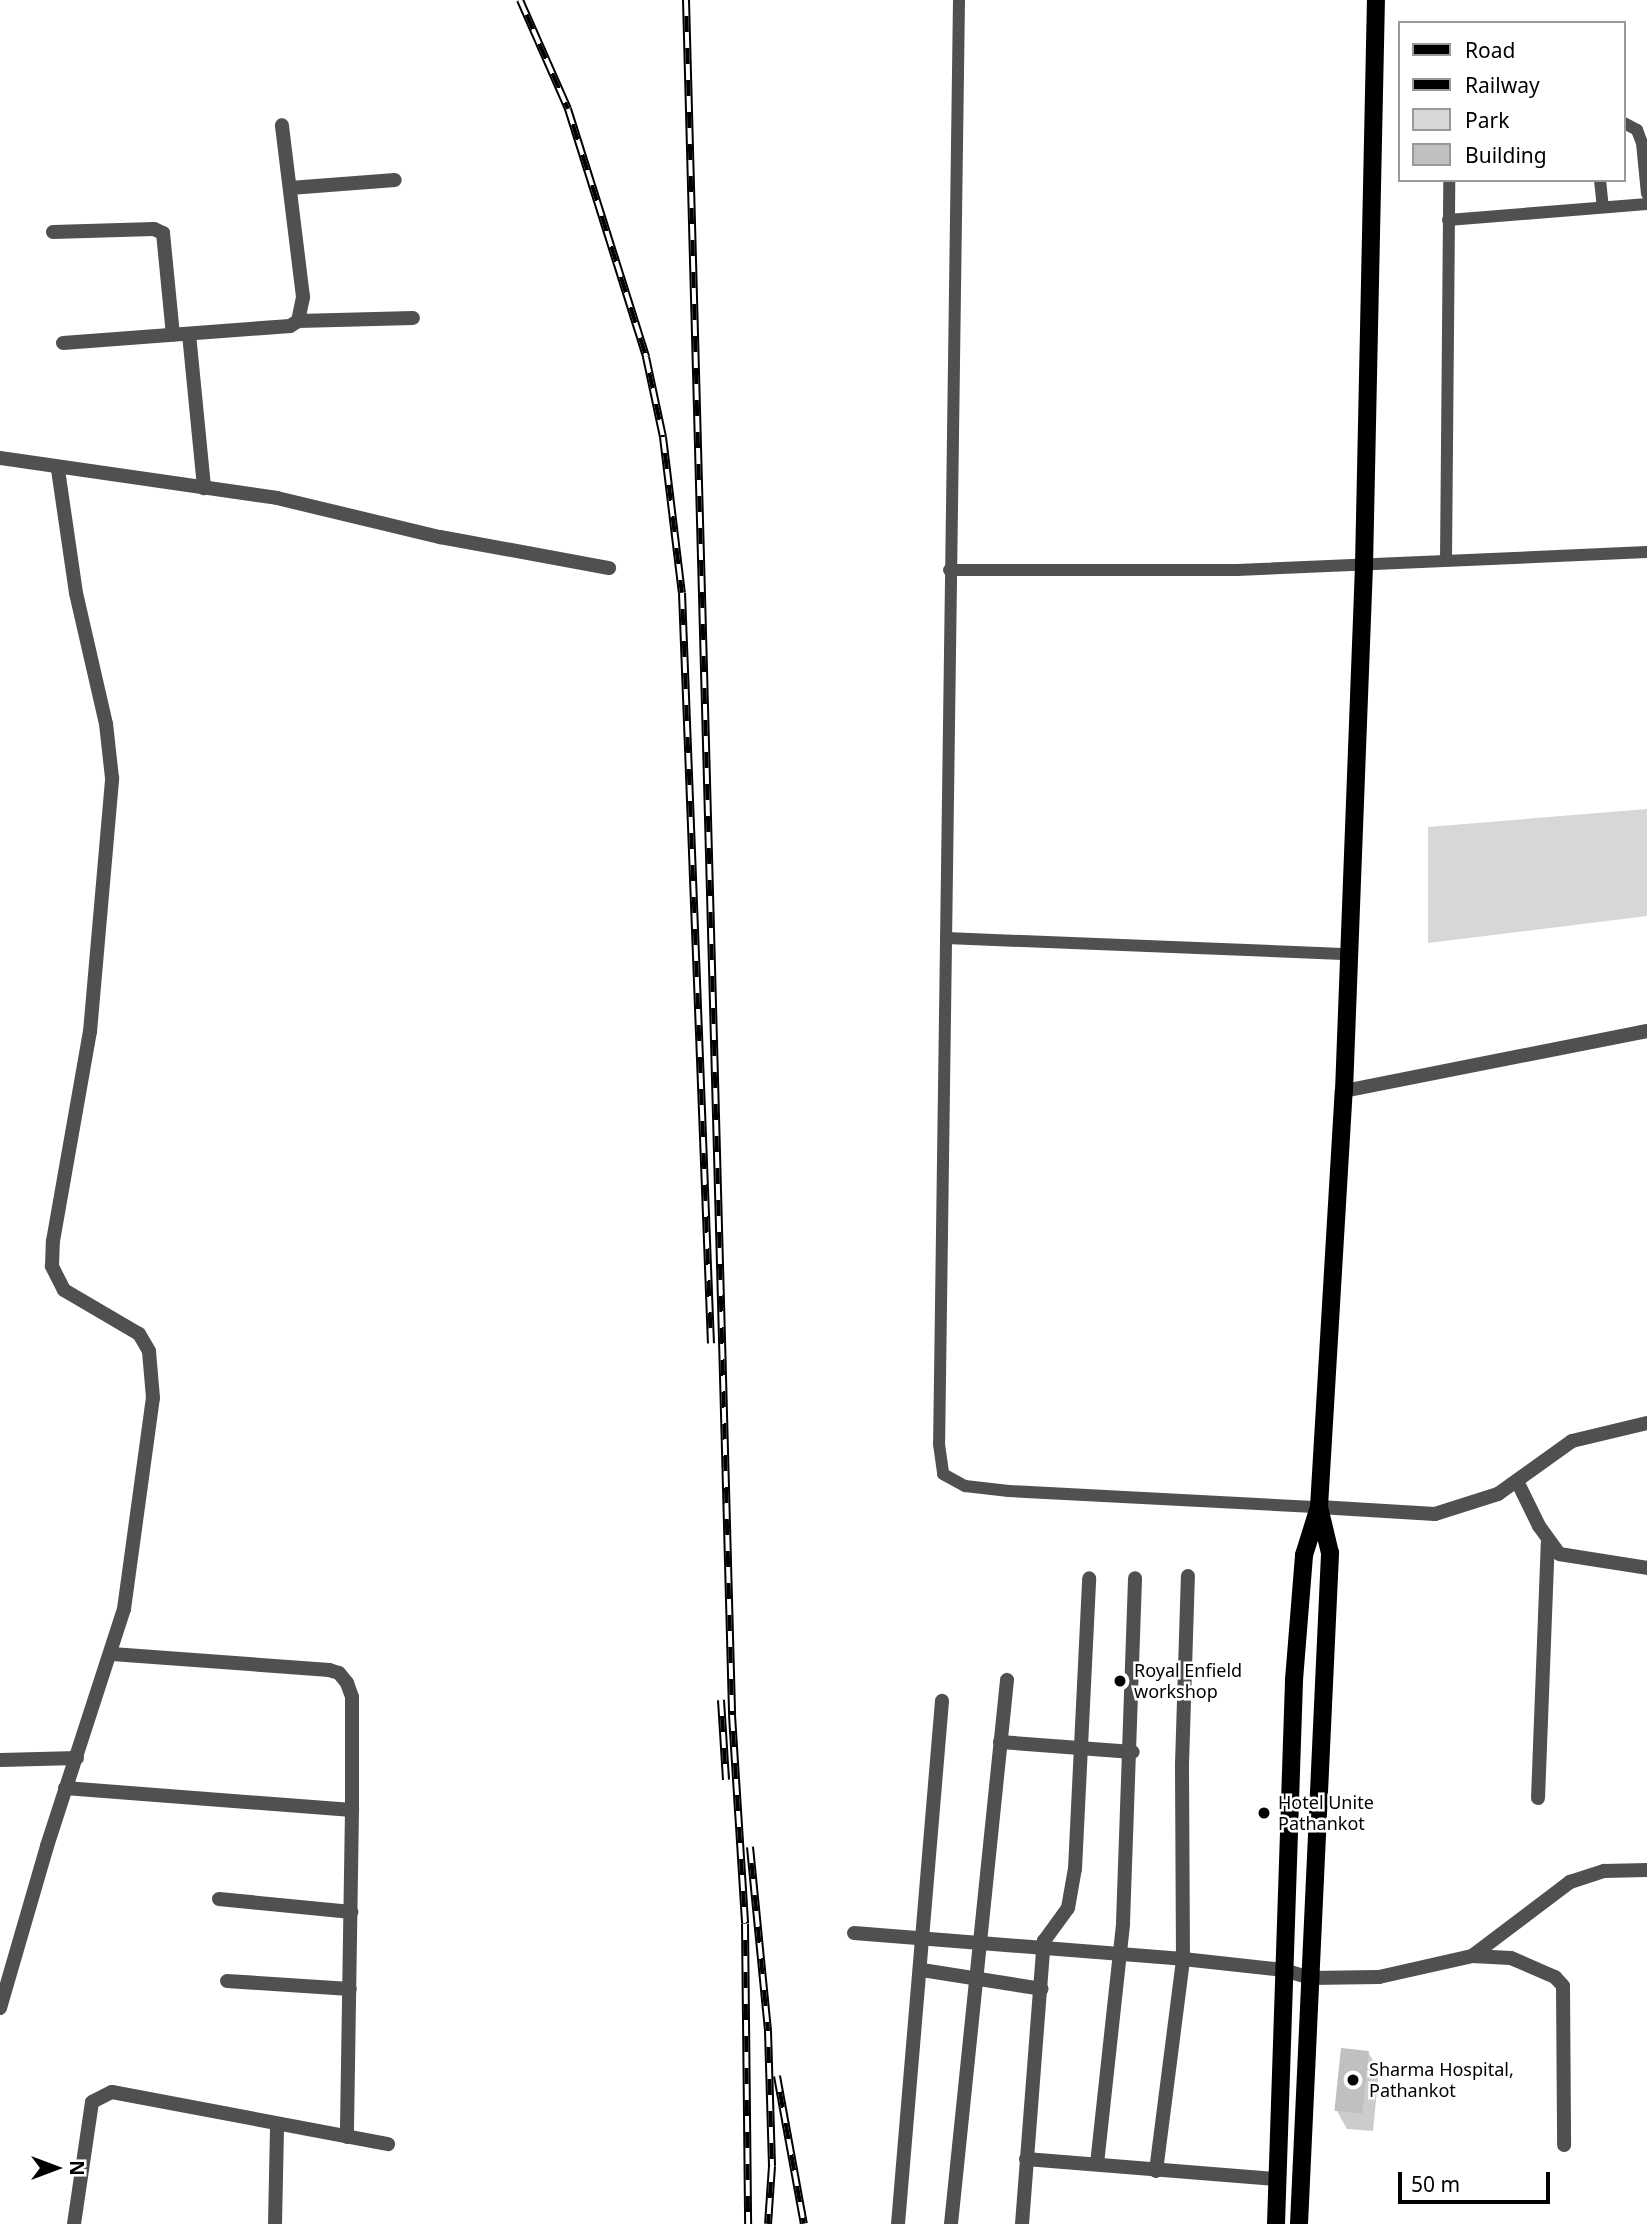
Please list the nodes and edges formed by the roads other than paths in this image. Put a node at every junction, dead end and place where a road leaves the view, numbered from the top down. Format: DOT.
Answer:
graph roads {
  1 [pos="959,0"];
  2 [pos="1376,0"];
  3 [pos="1626,124"];
  4 [pos="282,125"];
  5 [pos="394,180"];
  6 [pos="1449,182"];
  7 [pos="1600,182"];
  8 [pos="290,188"];
  9 [pos="1647,194"];
  10 [pos="1647,204"];
  11 [pos="1602,207"];
  12 [pos="1448,219"];
  13 [pos="53,232"];
  14 [pos="413,318"];
  15 [pos="298,321"];
  16 [pos="189,334"];
  17 [pos="173,335"];
  18 [pos="63,343"];
  19 [pos="0,458"];
  20 [pos="58,470"];
  21 [pos="204,488"];
  22 [pos="1647,552"];
  23 [pos="1446,560"];
  24 [pos="1364,566"];
  25 [pos="610,568"];
  26 [pos="949,570"];
  27 [pos="946,938"];
  28 [pos="1349,954"];
  29 [pos="1647,1031"];
  30 [pos="1344,1091"];
  31 [pos="1647,1423"];
  32 [pos="1517,1482"];
  33 [pos="1319,1507"];
  34 [pos="1548,1542"];
  35 [pos="1647,1568"];
  36 [pos="1188,1576"];
  37 [pos="1089,1578"];
  38 [pos="1135,1578"];
  39 [pos="112,1654"];
  40 [pos="1007,1679"];
  41 [pos="942,1701"];
  42 [pos="1000,1742"];
  43 [pos="1083,1747"];
  44 [pos="1133,1752"];
  45 [pos="77,1758"];
  46 [pos="0,1760"];
  47 [pos="65,1788"];
  48 [pos="1538,1798"];
  49 [pos="352,1810"];
  50 [pos="1647,1870"];
  51 [pos="219,1899"];
  52 [pos="351,1912"];
  53 [pos="854,1933"];
  54 [pos="925,1939"];
  55 [pos="978,1944"];
  56 [pos="1043,1947"];
  57 [pos="1120,1954"];
  58 [pos="1472,1956"];
  59 [pos="1183,1959"];
  60 [pos="922,1970"];
  61 [pos="1284,1970"];
  62 [pos="5,1975"];
  63 [pos="1310,1978"];
  64 [pos="974,1980"];
  65 [pos="227,1981"];
  66 [pos="350,1989"];
  67 [pos="1042,1989"];
  68 [pos="0,2008"];
  69 [pos="277,2125"];
  70 [pos="347,2137"];
  71 [pos="388,2144"];
  72 [pos="1564,2145"];
  73 [pos="1026,2159"];
  74 [pos="1097,2164"];
  75 [pos="1156,2171"];
  76 [pos="1278,2179"];
  77 [pos="74,2224"];
  78 [pos="275,2224"];
  79 [pos="898,2224"];
  80 [pos="951,2224"];
  81 [pos="1022,2224"];
  82 [pos="1276,2224"];
  83 [pos="1300,2224"];
  1 -- 26 [label="lane"];
  2 -- 24 [label="main road"];
  3 -- 9 [label="lane"];
  4 -- 8 [label="street"];
  5 -- 8 [label="street"];
  6 -- 12 [label="lane"];
  7 -- 11 [label="lane"];
  8 -- 15 [label="street"];
  10 -- 11 [label="lane"];
  11 -- 12 [label="lane"];
  12 -- 23 [label="lane"];
  13 -- 17 [label="street"];
  14 -- 15 [label="street"];
  15 -- 16 [label="street"];
  16 -- 17 [label="street"];
  16 -- 21 [label="street"];
  17 -- 18 [label="street"];
  19 -- 20 [label="street"];
  20 -- 21 [label="street"];
  20 -- 39 [label="street"];
  21 -- 25 [label="street"];
  22 -- 23 [label="lane"];
  23 -- 24 [label="lane"];
  24 -- 26 [label="lane"];
  24 -- 28 [label="main road"];
  26 -- 27 [label="lane"];
  27 -- 28 [label="lane"];
  27 -- 33 [label="lane"];
  28 -- 30 [label="main road"];
  29 -- 30 [label="street"];
  30 -- 33 [label="main road"];
  31 -- 32 [label="street"];
  32 -- 33 [label="street"];
  32 -- 34 [label="street"];
  33 -- 61 [label="main road"];
  33 -- 63 [label="main road"];
  34 -- 35 [label="street"];
  34 -- 48 [label="street"];
  36 -- 59 [label="street"];
  37 -- 43 [label="street"];
  38 -- 44 [label="street"];
  39 -- 45 [label="street"];
  39 -- 49 [label="street"];
  40 -- 42 [label="street"];
  41 -- 54 [label="street"];
  42 -- 43 [label="street"];
  42 -- 55 [label="street"];
  43 -- 44 [label="street"];
  43 -- 56 [label="street"];
  44 -- 57 [label="street"];
  45 -- 46 [label="street"];
  45 -- 47 [label="street"];
  47 -- 49 [label="street"];
  47 -- 62 [label="street"];
  49 -- 52 [label="street"];
  50 -- 58 [label="street"];
  51 -- 52 [label="street"];
  52 -- 66 [label="street"];
  53 -- 54 [label="street"];
  54 -- 55 [label="street"];
  54 -- 60 [label="street"];
  55 -- 56 [label="street"];
  55 -- 64 [label="street"];
  56 -- 57 [label="street"];
  56 -- 67 [label="street"];
  57 -- 59 [label="street"];
  57 -- 74 [label="street"];
  58 -- 63 [label="street"];
  58 -- 72 [label="street"];
  59 -- 61 [label="street"];
  59 -- 75 [label="street"];
  60 -- 64 [label="street"];
  60 -- 79 [label="street"];
  61 -- 63 [label="street"];
  61 -- 76 [label="main road"];
  62 -- 68 [label="street"];
  63 -- 83 [label="main road"];
  64 -- 67 [label="street"];
  64 -- 80 [label="street"];
  65 -- 66 [label="street"];
  66 -- 70 [label="street"];
  67 -- 73 [label="street"];
  69 -- 70 [label="street"];
  69 -- 77 [label="street"];
  69 -- 78 [label="street"];
  70 -- 71 [label="street"];
  73 -- 74 [label="street"];
  73 -- 81 [label="street"];
  74 -- 75 [label="street"];
  75 -- 76 [label="street"];
  76 -- 82 [label="main road"];
}
